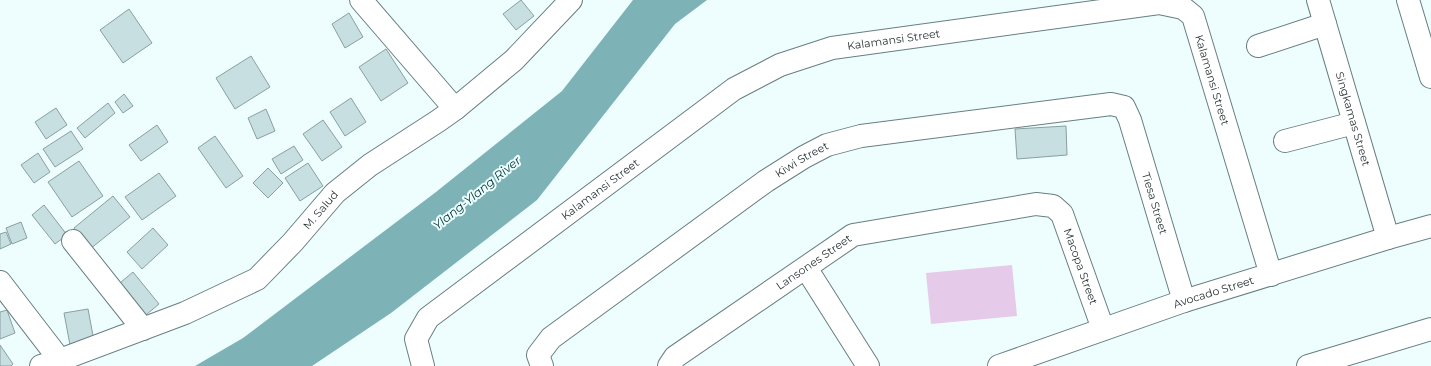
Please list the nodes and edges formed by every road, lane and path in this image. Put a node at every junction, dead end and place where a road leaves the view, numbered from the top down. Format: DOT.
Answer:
graph roads {
  1 [pos="361,0"];
  2 [pos="571,0"];
  3 [pos="1318,0"];
  4 [pos="1408,0"];
  5 [pos="1325,24"];
  6 [pos="1258,46"];
  7 [pos="1431,77"];
  8 [pos="1124,107"];
  9 [pos="455,109"];
  10 [pos="1354,123"];
  11 [pos="1285,141"];
  12 [pos="1053,206"];
  13 [pos="1431,226"];
  14 [pos="1388,238"];
  15 [pos="73,241"];
  16 [pos="806,268"];
  17 [pos="1271,275"];
  18 [pos="0,282"];
  19 [pos="1184,301"];
  20 [pos="143,329"];
  21 [pos="1103,329"];
  22 [pos="1431,329"];
  23 [pos="540,361"];
  24 [pos="1028,361"];
  25 [pos="50,363"];
  26 [pos="423,366"];
  27 [pos="669,366"];
  28 [pos="868,366"];
  29 [pos="999,366"];
  30 [pos="1308,366"];
  1 -- 9 [label="street"];
  2 -- 9 [label="street, M. Salud"];
  3 -- 5 [label="street, Singkamas Street"];
  4 -- 7 [label="street"];
  5 -- 6 [label="street"];
  5 -- 10 [label="street, Singkamas Street"];
  8 -- 19 [label="street, Tiesa Street"];
  8 -- 23 [label="street, Kiwi Street"];
  9 -- 20 [label="street, M. Salud"];
  10 -- 11 [label="street"];
  10 -- 14 [label="street, Singkamas Street"];
  12 -- 16 [label="street, Lansones Street"];
  12 -- 21 [label="street, Macopa Street"];
  13 -- 14 [label="street, Avocado Street"];
  14 -- 17 [label="street, Avocado Street"];
  15 -- 20 [label="street"];
  16 -- 27 [label="street, Lansones Street"];
  16 -- 28 [label="street"];
  17 -- 19 [label="street, Avocado Street"];
  17 -- 26 [label="street, Kalamansi Street"];
  18 -- 25 [label="street"];
  19 -- 21 [label="street, Avocado Street"];
  20 -- 25 [label="street, M. Salud"];
  21 -- 24 [label="street, Avocado Street"];
  22 -- 30 [label="street"];
  24 -- 29 [label="street, Avocado Street"];
}
